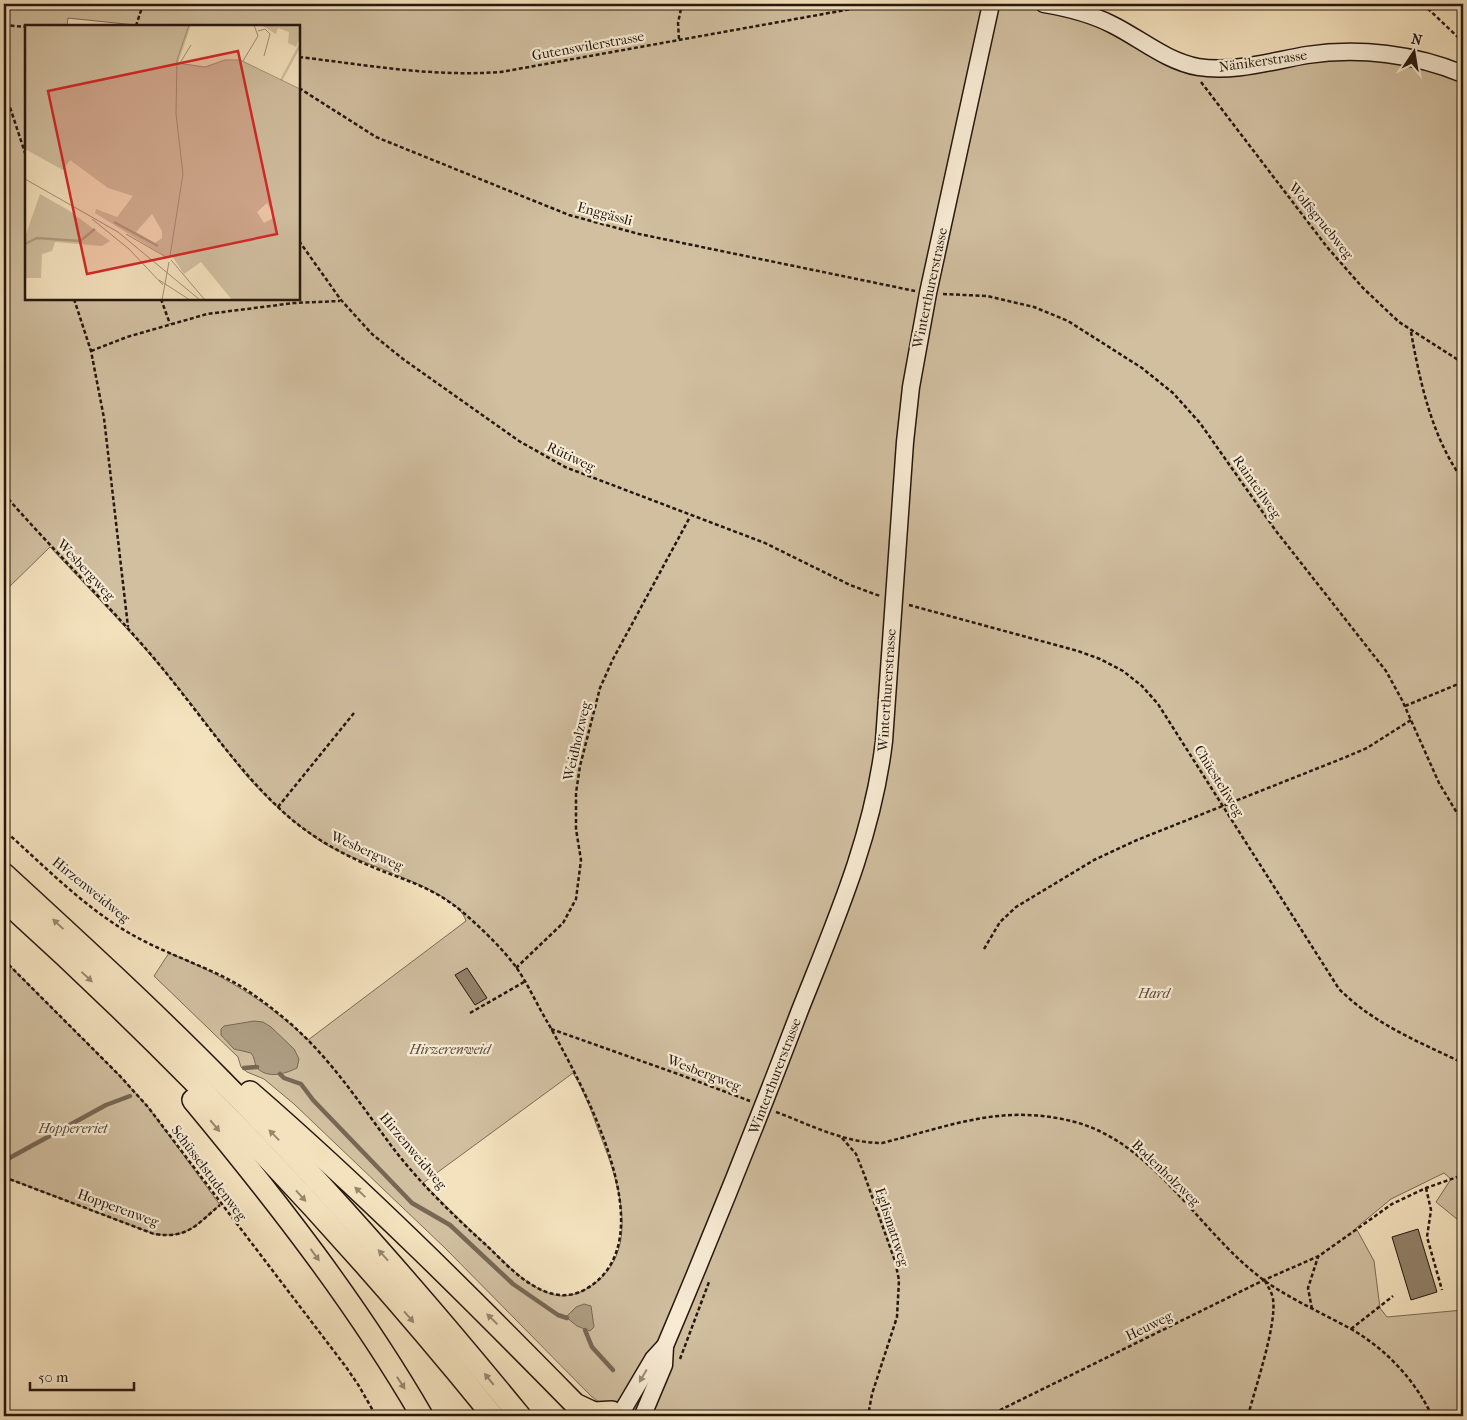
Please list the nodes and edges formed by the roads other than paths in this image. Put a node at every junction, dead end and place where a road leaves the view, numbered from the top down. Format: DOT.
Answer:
graph roads {
  1 [pos="991,4"];
  2 [pos="1044,4"];
  3 [pos="1463,74"];
  4 [pos="4,874"];
  5 [pos="4,900"];
  6 [pos="93,957"];
  7 [pos="109,998"];
  8 [pos="665,1346"];
  9 [pos="615,1412"];
  10 [pos="422,1416"];
  11 [pos="493,1416"];
  12 [pos="520,1416"];
  13 [pos="643,1416"];
  1 -- 8 [label="main road, Winterthurerstrasse"];
  2 -- 3 [label="main road, Nänikerstrasse"];
  6 -- 4 [label="highway, one-way"];
  5 -- 7 [label="highway, one-way"];
  9 -- 6 [label="highway, one-way"];
  12 -- 6 [label="highway, one-way"];
  7 -- 10 [label="highway, one-way"];
  7 -- 11 [label="highway, one-way"];
  8 -- 9 [label="main road, Winterthurerstrasse, one-way"];
  8 -- 13 [label="main road, Winterthurerstrasse"];
  9 -- 13 [label="main road, Winterthurerstrasse"];
}
